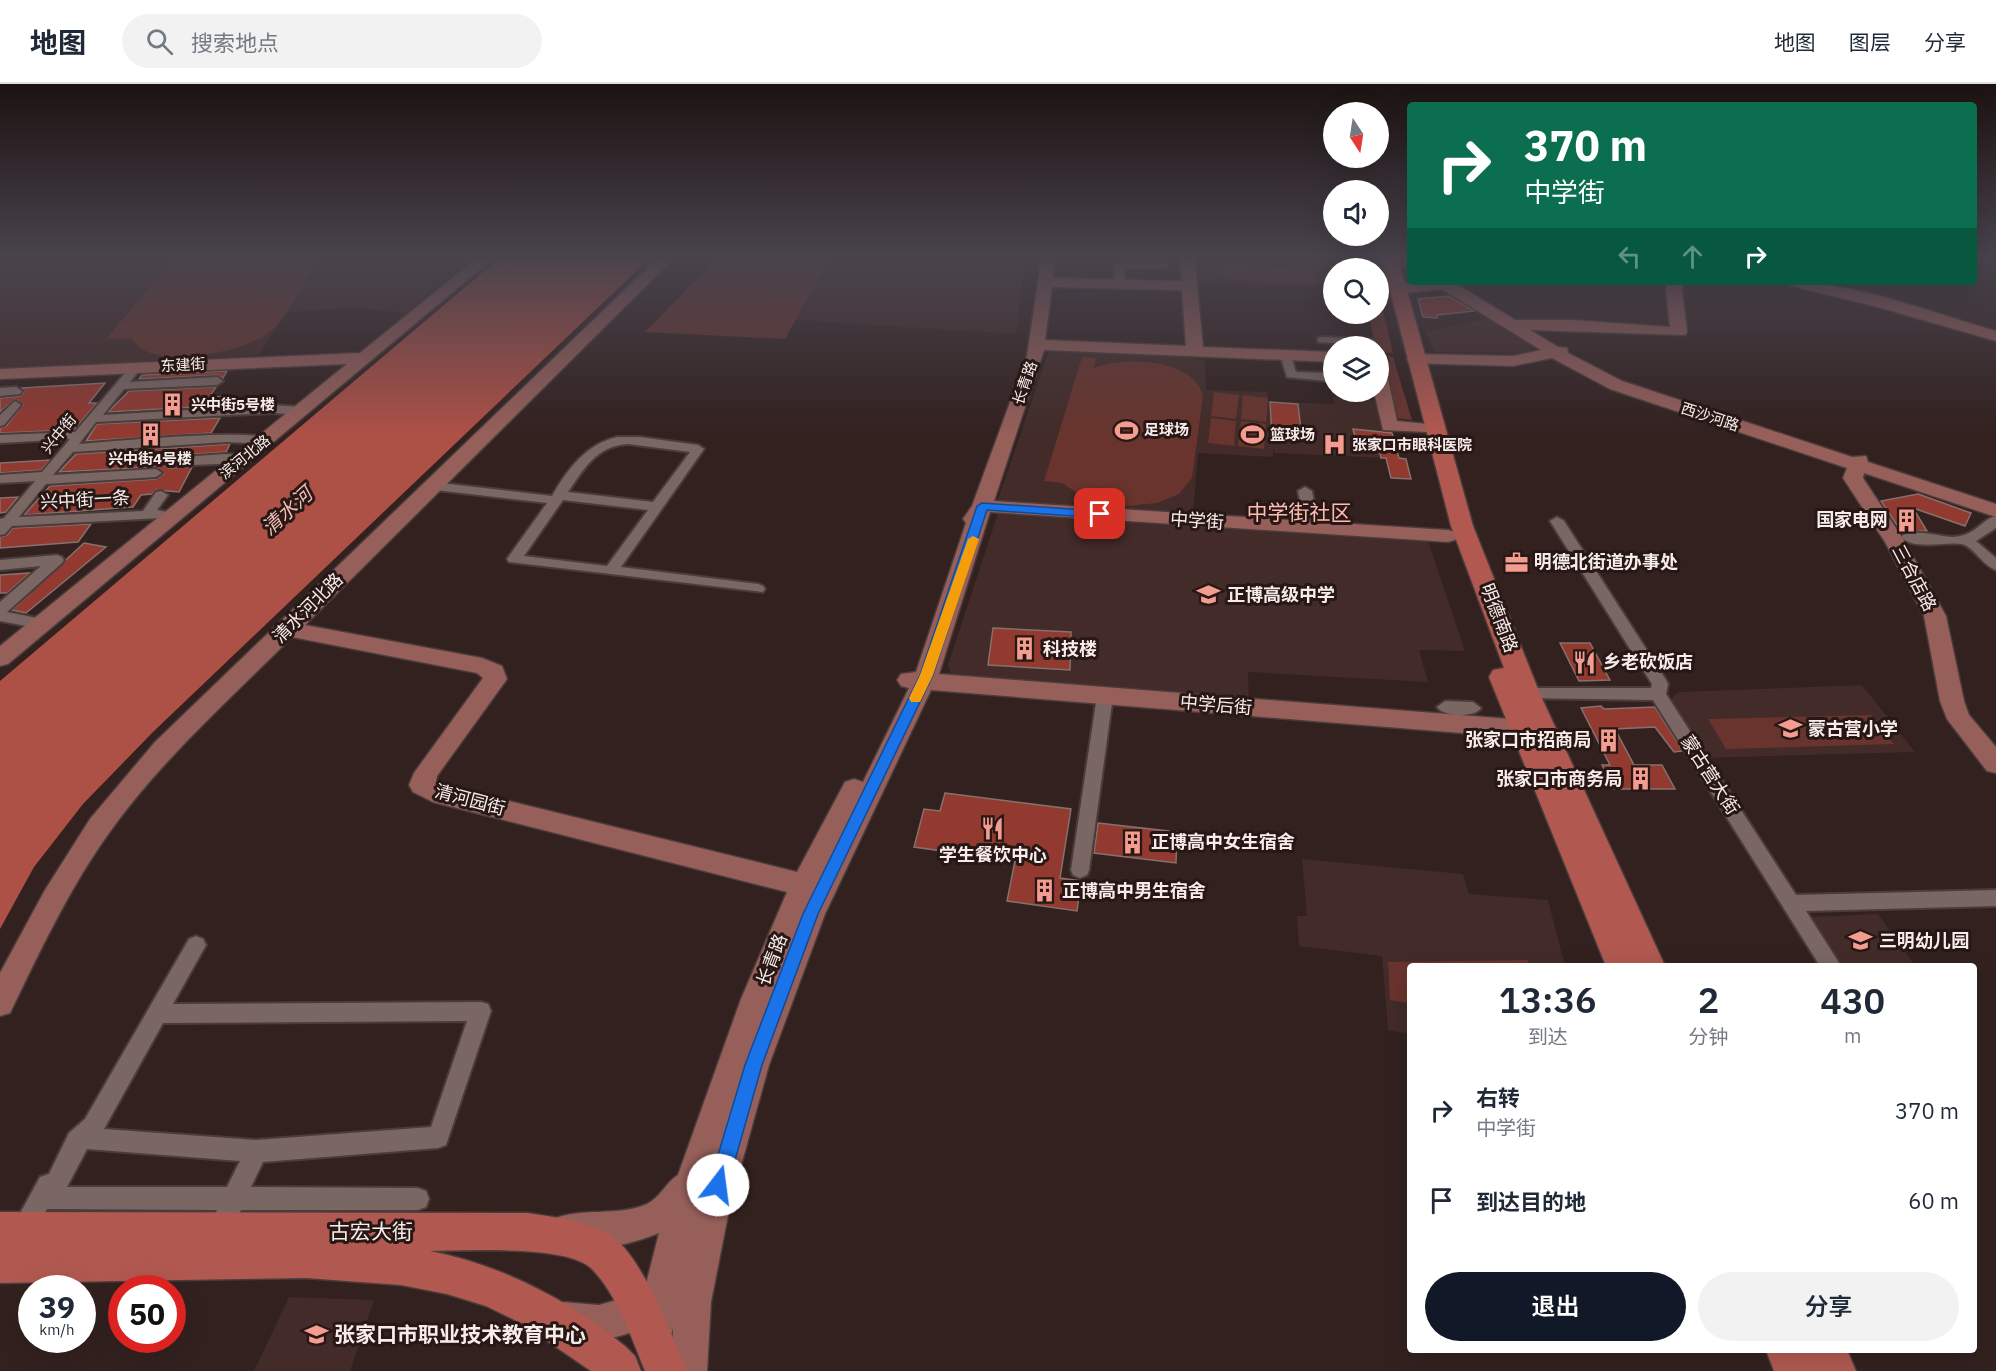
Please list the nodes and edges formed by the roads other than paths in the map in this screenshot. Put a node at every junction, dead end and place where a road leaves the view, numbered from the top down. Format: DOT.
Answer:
graph roads {
  1 [pos="410,315"];
  2 [pos="414,315"];
  3 [pos="608,315"];
  4 [pos="1041,315"];
  5 [pos="1192,315"];
  6 [pos="1400,315"];
  7 [pos="1404,315"];
  8 [pos="1499,315"];
  9 [pos="1677,315"];
  10 [pos="1922,315"];
  11 [pos="1513,324"];
  12 [pos="1968,329"];
  13 [pos="1996,336"];
  14 [pos="1037,345"];
  15 [pos="1996,346"];
  16 [pos="1195,351"];
  17 [pos="1558,352"];
  18 [pos="1286,355"];
  19 [pos="1323,357"];
  20 [pos="360,358"];
  21 [pos="1415,359"];
  22 [pos="135,368"];
  23 [pos="0,374"];
  24 [pos="1323,376"];
  25 [pos="218,381"];
  26 [pos="120,386"];
  27 [pos="16,391"];
  28 [pos="0,392"];
  29 [pos="1384,402"];
  30 [pos="15,405"];
  31 [pos="295,411"];
  32 [pos="93,419"];
  33 [pos="0,422"];
  34 [pos="1421,428"];
  35 [pos="0,439"];
  36 [pos="261,439"];
  37 [pos="70,441"];
  38 [pos="237,458"];
  39 [pos="168,462"];
  40 [pos="1858,462"];
  41 [pos="156,473"];
  42 [pos="45,478"];
  43 [pos="0,479"];
  44 [pos="432,486"];
  45 [pos="1305,491"];
  46 [pos="1444,491"];
  47 [pos="161,495"];
  48 [pos="557,498"];
  49 [pos="982,506"];
  50 [pos="1996,506"];
  51 [pos="657,507"];
  52 [pos="1996,511"];
  53 [pos="160,515"];
  54 [pos="1996,520"];
  55 [pos="5,521"];
  56 [pos="1557,521"];
  57 [pos="1312,528"];
  58 [pos="1448,536"];
  59 [pos="1908,537"];
  60 [pos="1966,540"];
  61 [pos="0,565"];
  62 [pos="1996,565"];
  63 [pos="611,571"];
  64 [pos="758,590"];
  65 [pos="0,610"];
  66 [pos="0,616"];
  67 [pos="36,622"];
  68 [pos="287,629"];
  69 [pos="0,646"];
  70 [pos="0,658"];
  71 [pos="916,681"];
  72 [pos="1658,694"];
  73 [pos="1105,696"];
  74 [pos="1524,700"];
  75 [pos="1283,704"];
  76 [pos="1328,710"];
  77 [pos="1374,710"];
  78 [pos="1523,729"];
  79 [pos="1992,755"];
  80 [pos="1080,870"];
  81 [pos="813,887"];
  82 [pos="1996,898"];
  83 [pos="1792,903"];
  84 [pos="196,945"];
  85 [pos="1621,963"];
  86 [pos="1648,963"];
  87 [pos="1829,963"];
  88 [pos="0,1003"];
  89 [pos="158,1014"];
  90 [pos="81,1138"];
  91 [pos="256,1151"];
  92 [pos="699,1161"];
  93 [pos="418,1199"];
  94 [pos="227,1215"];
  95 [pos="11,1231"];
  96 [pos="527,1232"];
  97 [pos="0,1263"];
  98 [pos="700,1269"];
  99 [pos="541,1314"];
  100 [pos="654,1340"];
  101 [pos="1788,1353"];
  102 [pos="1826,1353"];
  103 [pos="620,1371"];
  104 [pos="688,1371"];
  105 [pos="1795,1371"];
  106 [pos="1834,1371"];
  1 -- 20 [label="street, 滨河北路"];
  2 -- 20 [label="street, 滨河北路"];
  3 -- 44 [label="street, 清水河北路"];
  4 -- 14 [label="street, 长青路"];
  5 -- 16 [label="street"];
  6 -- 34 [label="main road, 明德南路"];
  7 -- 21 [label="main road, 明德南路"];
  8 -- 11 [label="street, 西沙河路"];
  9 -- 11 [label="street"];
  10 -- 12 [label="street"];
  11 -- 17 [label="street, 西沙河路"];
  12 -- 13 [label="street"];
  12 -- 15 [label="street"];
  14 -- 16 [label="street"];
  14 -- 49 [label="street, 长青路"];
  16 -- 18 [label="street"];
  17 -- 21 [label="street"];
  17 -- 40 [label="street, 西沙河路"];
  18 -- 19 [label="street"];
  18 -- 24 [label="street"];
  20 -- 22 [label="street, 东建街"];
  20 -- 31 [label="street, 滨河北路"];
  21 -- 46 [label="main road, 明德南路"];
  22 -- 23 [label="street, 东建街"];
  22 -- 26 [label="street, 兴中街"];
  25 -- 26 [label="street"];
  26 -- 32 [label="street, 兴中街"];
  27 -- 28 [label="street"];
  29 -- 34 [label="street"];
  30 -- 33 [label="street"];
  31 -- 32 [label="street"];
  31 -- 36 [label="street, 滨河北路"];
  32 -- 37 [label="street, 兴中街"];
  34 -- 46 [label="main road, 明德南路"];
  35 -- 37 [label="street"];
  36 -- 37 [label="street"];
  36 -- 38 [label="street, 滨河北路"];
  37 -- 42 [label="street, 兴中街"];
  38 -- 39 [label="street"];
  38 -- 53 [label="street, 滨河北路"];
  40 -- 50 [label="street, 西沙河路"];
  40 -- 52 [label="street, 西沙河路"];
  40 -- 79 [label="street, 三合店路"];
  41 -- 42 [label="street"];
  42 -- 43 [label="street"];
  42 -- 55 [label="street, 兴中街"];
  44 -- 48 [label="street"];
  44 -- 68 [label="street, 清水河北路"];
  45 -- 57 [label="street"];
  46 -- 58 [label="main road, 明德南路"];
  46 -- 74 [label="main road, 明德南路"];
  47 -- 53 [label="street"];
  48 -- 51 [label="street"];
  48 -- 51 [label="street"];
  48 -- 63 [label="street"];
  49 -- 57 [label="street, 中学街"];
  49 -- 71 [label="street, 长青路"];
  51 -- 63 [label="street"];
  53 -- 55 [label="street, 兴中街一条"];
  53 -- 67 [label="street, 滨河北路"];
  54 -- 60 [label="street"];
  56 -- 72 [label="street, 蒙古营大街"];
  57 -- 58 [label="street, 中学街"];
  58 -- 74 [label="main road, 明德南路"];
  59 -- 60 [label="street"];
  60 -- 62 [label="street"];
  61 -- 65 [label="street"];
  63 -- 64 [label="street"];
  66 -- 67 [label="street"];
  67 -- 69 [label="street, 滨河北路"];
  67 -- 70 [label="street, 滨河北路"];
  68 -- 81 [label="street, 清河园街"];
  68 -- 88 [label="street, 清水河北路"];
  71 -- 73 [label="street, 中学后街"];
  71 -- 81 [label="street, 长青路"];
  72 -- 74 [label="street"];
  72 -- 83 [label="street, 蒙古营大街"];
  73 -- 76 [label="street, 中学后街"];
  73 -- 80 [label="street"];
  74 -- 78 [label="main road, 明德南路"];
  74 -- 86 [label="main road, 明德南路"];
  75 -- 76 [label="street"];
  76 -- 77 [label="street"];
  76 -- 78 [label="street, 中学后街"];
  78 -- 85 [label="main road, 明德南路"];
  81 -- 92 [label="street, 长青路"];
  81 -- 98 [label="street, 长青路"];
  82 -- 83 [label="street"];
  83 -- 87 [label="street, 蒙古营大街"];
  84 -- 89 [label="street"];
  89 -- 90 [label="street"];
  89 -- 91 [label="street"];
  90 -- 91 [label="street"];
  90 -- 94 [label="street"];
  90 -- 95 [label="street"];
  91 -- 94 [label="street"];
  92 -- 96 [label="street"];
  92 -- 100 [label="street, 长青路"];
  93 -- 94 [label="street"];
  94 -- 95 [label="main road, 古宏大街"];
  94 -- 96 [label="main road, 古宏大街"];
  96 -- 100 [label="main road, 古宏大街"];
  97 -- 99 [label="main road, 古宏大街"];
  98 -- 100 [label="street"];
  98 -- 104 [label="street, 长青路"];
  99 -- 100 [label="street"];
  99 -- 103 [label="main road, 古宏大街"];
  101 -- 105 [label="main road"];
  102 -- 106 [label="main road"];
}
